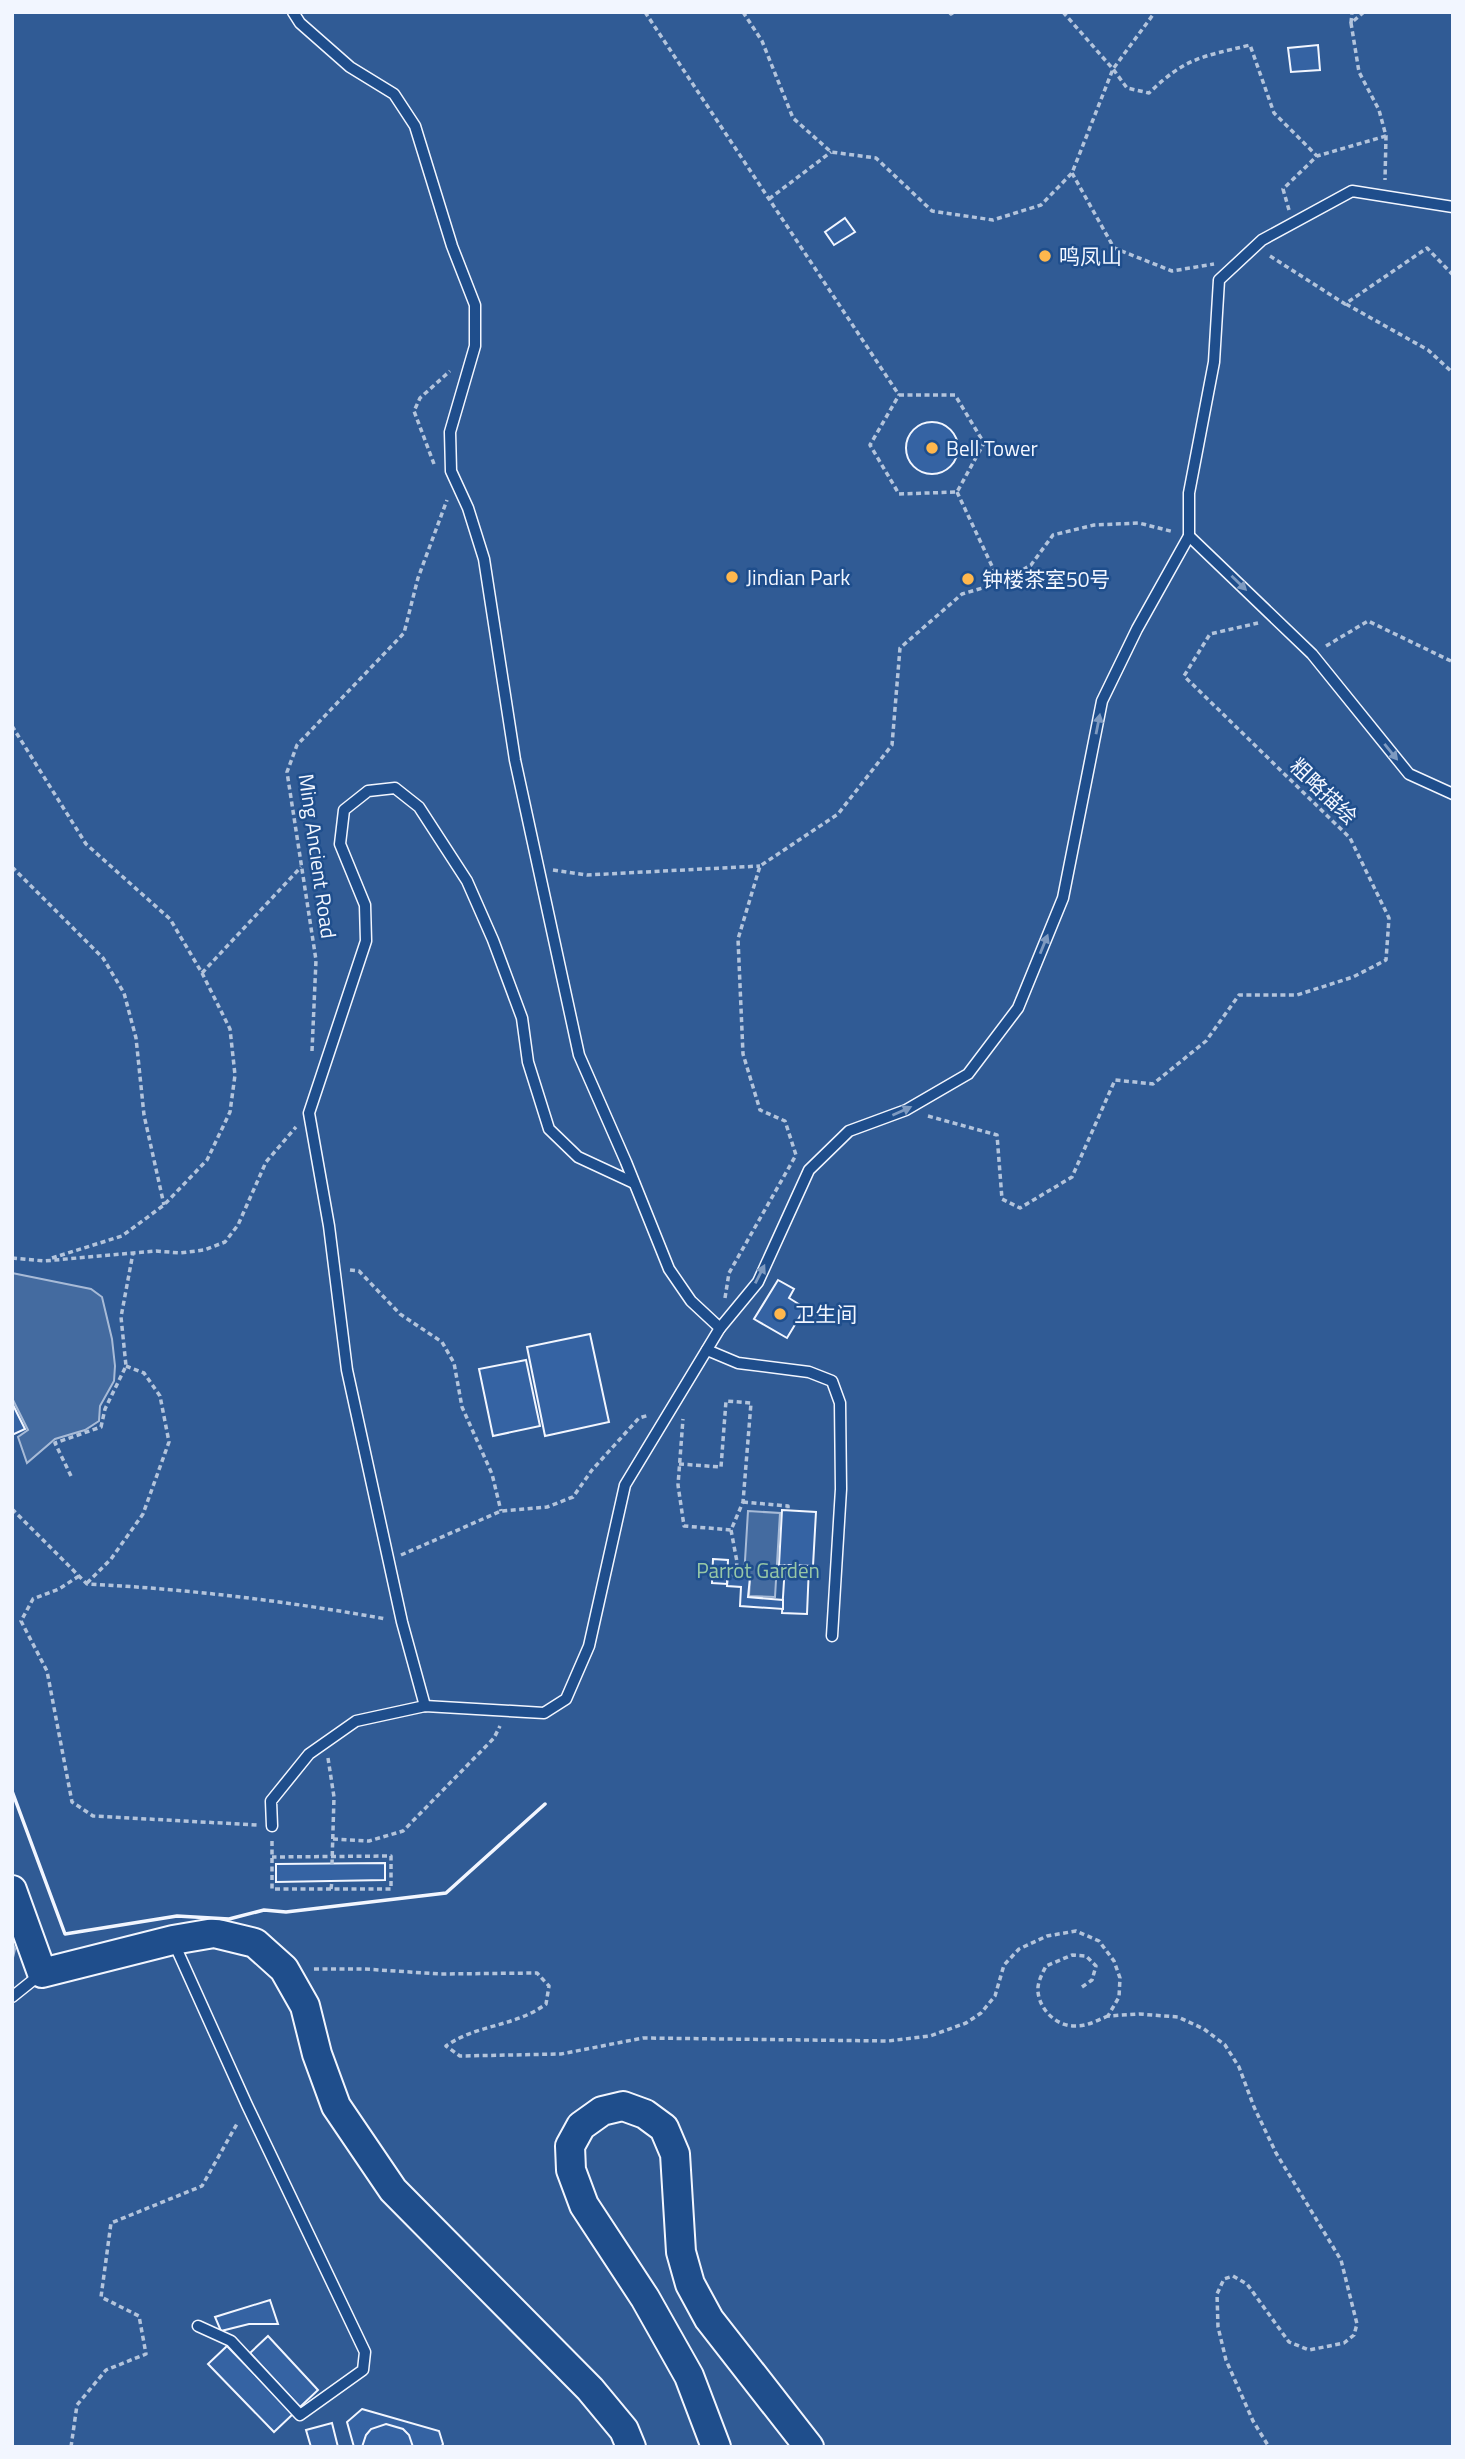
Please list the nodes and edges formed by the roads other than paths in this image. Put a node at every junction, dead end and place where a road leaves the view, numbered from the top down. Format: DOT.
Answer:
graph roads {
  1 [pos="293,12"];
  2 [pos="1453,207"];
  3 [pos="1189,536"];
  4 [pos="1453,794"];
  5 [pos="634,1183"];
  6 [pos="720,1328"];
  7 [pos="707,1350"];
  8 [pos="832,1636"];
  9 [pos="425,1706"];
  10 [pos="272,1826"];
  11 [pos="12,1890"];
  12 [pos="173,1941"];
  13 [pos="42,1973"];
  14 [pos="12,1997"];
  15 [pos="198,2326"];
  16 [pos="631,2447"];
  17 [pos="716,2447"];
  18 [pos="809,2447"];
  1 -- 5 [label="lane"];
  2 -- 3 [label="lane"];
  3 -- 4 [label="lane, one-way"];
  6 -- 3 [label="lane, one-way"];
  5 -- 6 [label="lane"];
  5 -- 9 [label="lane"];
  6 -- 7 [label="lane"];
  7 -- 8 [label="lane"];
  7 -- 9 [label="lane"];
  9 -- 10 [label="lane"];
  11 -- 13 [label="street"];
  12 -- 13 [label="street"];
  12 -- 15 [label="lane"];
  12 -- 16 [label="street"];
  13 -- 14 [label="lane"];
  17 -- 18 [label="street"];
}
